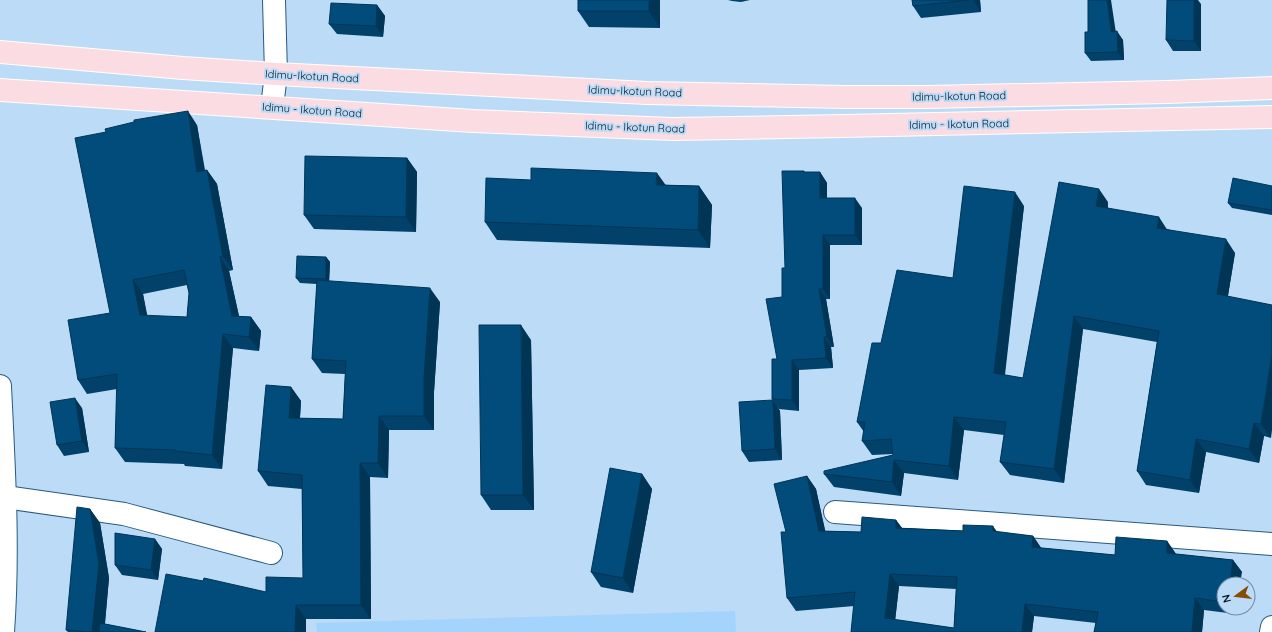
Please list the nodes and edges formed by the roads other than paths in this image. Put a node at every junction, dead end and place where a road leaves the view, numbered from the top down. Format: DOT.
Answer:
graph roads {
  1 [pos="274,0"];
  2 [pos="0,52"];
  3 [pos="276,74"];
  4 [pos="1269,88"];
  5 [pos="0,90"];
  6 [pos="272,107"];
  7 [pos="1268,117"];
  8 [pos="0,386"];
  9 [pos="2,497"];
  10 [pos="835,512"];
  11 [pos="1272,544"];
  12 [pos="271,553"];
  13 [pos="1272,627"];
  14 [pos="3,632"];
  15 [pos="1272,632"];
  1 -- 3 [label="street"];
  2 -- 3 [label="main road, Idimu-Ikotun Road"];
  3 -- 4 [label="main road, Idimu-Ikotun Road"];
  3 -- 6 [label="street"];
  4 -- 7 [label="main road"];
  5 -- 6 [label="main road, Idimu - Ikotun Road"];
  6 -- 7 [label="main road, Idimu - Ikotun Road"];
  8 -- 9 [label="street"];
  9 -- 12 [label="street"];
  9 -- 14 [label="street"];
  10 -- 11 [label="street"];
  13 -- 15 [label="street"];
}
